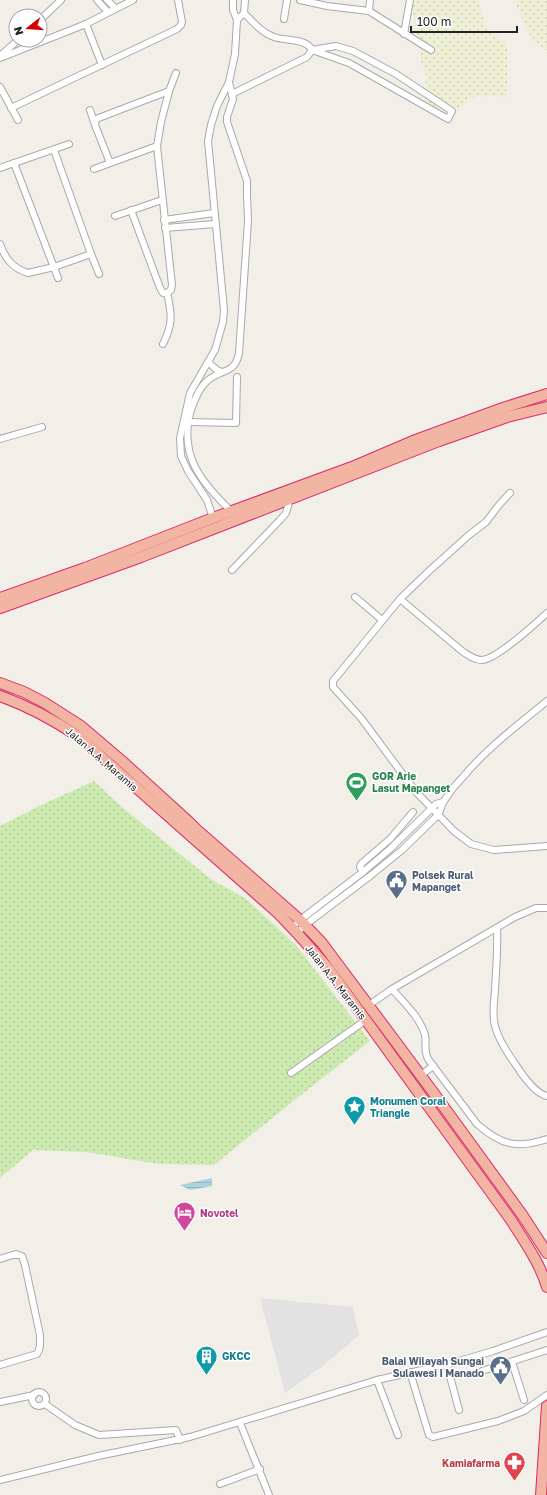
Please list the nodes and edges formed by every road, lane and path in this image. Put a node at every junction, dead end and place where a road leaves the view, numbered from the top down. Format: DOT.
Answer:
graph roads {
  1 [pos="61,0"];
  2 [pos="97,0"];
  3 [pos="107,0"];
  4 [pos="133,0"];
  5 [pos="178,0"];
  6 [pos="233,0"];
  7 [pos="245,0"];
  8 [pos="287,0"];
  9 [pos="300,0"];
  10 [pos="370,0"];
  11 [pos="410,0"];
  12 [pos="124,2"];
  13 [pos="327,3"];
  14 [pos="115,8"];
  15 [pos="369,11"];
  16 [pos="48,12"];
  17 [pos="108,12"];
  18 [pos="244,13"];
  19 [pos="284,19"];
  20 [pos="237,20"];
  21 [pos="86,24"];
  22 [pos="404,34"];
  23 [pos="10,48"];
  24 [pos="312,50"];
  25 [pos="431,50"];
  26 [pos="0,57"];
  27 [pos="102,65"];
  28 [pos="176,73"];
  29 [pos="229,82"];
  30 [pos="0,87"];
  31 [pos="169,91"];
  32 [pos="232,94"];
  33 [pos="11,108"];
  34 [pos="90,110"];
  35 [pos="18,120"];
  36 [pos="94,122"];
  37 [pos="69,144"];
  38 [pos="157,146"];
  39 [pos="54,150"];
  40 [pos="14,163"];
  41 [pos="110,163"];
  42 [pos="0,168"];
  43 [pos="94,169"];
  44 [pos="162,200"];
  45 [pos="131,210"];
  46 [pos="214,213"];
  47 [pos="115,216"];
  48 [pos="164,220"];
  49 [pos="215,224"];
  50 [pos="165,228"];
  51 [pos="0,244"];
  52 [pos="91,254"];
  53 [pos="2,257"];
  54 [pos="54,267"];
  55 [pos="99,274"];
  56 [pos="58,278"];
  57 [pos="167,293"];
  58 [pos="163,344"];
  59 [pos="208,362"];
  60 [pos="222,372"];
  61 [pos="237,377"];
  62 [pos="547,394"];
  63 [pos="547,406"];
  64 [pos="189,422"];
  65 [pos="42,427"];
  66 [pos="0,439"];
  67 [pos="510,493"];
  68 [pos="290,499"];
  69 [pos="231,511"];
  70 [pos="213,518"];
  71 [pos="232,570"];
  72 [pos="355,597"];
  73 [pos="0,598"];
  74 [pos="400,599"];
  75 [pos="0,608"];
  76 [pos="547,613"];
  77 [pos="382,620"];
  78 [pos="0,683"];
  79 [pos="0,696"];
  80 [pos="547,701"];
  81 [pos="443,802"];
  82 [pos="431,808"];
  83 [pos="413,812"];
  84 [pos="438,815"];
  85 [pos="547,846"];
  86 [pos="363,872"];
  87 [pos="547,908"];
  88 [pos="302,922"];
  89 [pos="497,928"];
  90 [pos="295,930"];
  91 [pos="392,989"];
  92 [pos="369,1004"];
  93 [pos="366,1020"];
  94 [pos="433,1066"];
  95 [pos="291,1074"];
  96 [pos="420,1076"];
  97 [pos="547,1096"];
  98 [pos="547,1139"];
  99 [pos="547,1253"];
  100 [pos="0,1259"];
  101 [pos="547,1287"];
  102 [pos="547,1332"];
  103 [pos="547,1350"];
  104 [pos="512,1362"];
  105 [pos="0,1365"];
  106 [pos="447,1365"];
  107 [pos="482,1371"];
  108 [pos="410,1372"];
  109 [pos="377,1380"];
  110 [pos="34,1394"];
  111 [pos="547,1395"];
  112 [pos="524,1400"];
  113 [pos="0,1402"];
  114 [pos="45,1404"];
  115 [pos="547,1406"];
  116 [pos="459,1410"];
  117 [pos="240,1423"];
  118 [pos="398,1435"];
  119 [pos="180,1440"];
  120 [pos="260,1469"];
  121 [pos="0,1480"];
  122 [pos="220,1484"];
  123 [pos="270,1495"];
  124 [pos="541,1495"];
  1 -- 16 [label="street"];
  2 -- 17 [label="street"];
  3 -- 14 [label="street"];
  4 -- 12 [label="street"];
  5 -- 27 [label="street"];
  6 -- 20 [label="street"];
  7 -- 18 [label="street"];
  8 -- 19 [label="street"];
  9 -- 13 [label="street"];
  10 -- 15 [label="street"];
  11 -- 22 [label="street"];
  12 -- 14 [label="street"];
  13 -- 15 [label="street"];
  14 -- 17 [label="street"];
  15 -- 22 [label="street"];
  17 -- 21 [label="street"];
  18 -- 20 [label="street"];
  18 -- 24 [label="street"];
  20 -- 29 [label="street"];
  21 -- 26 [label="street"];
  21 -- 27 [label="street"];
  22 -- 25 [label="street"];
  23 -- 26 [label="street"];
  24 -- 24 [label="street"];
  24 -- 32 [label="street"];
  27 -- 33 [label="street"];
  28 -- 31 [label="street"];
  29 -- 32 [label="street"];
  29 -- 46 [label="street"];
  30 -- 33 [label="street"];
  31 -- 36 [label="street"];
  31 -- 38 [label="street"];
  32 -- 60 [label="street"];
  33 -- 35 [label="street"];
  34 -- 36 [label="street"];
  36 -- 41 [label="street"];
  37 -- 39 [label="street"];
  38 -- 41 [label="street"];
  38 -- 44 [label="street"];
  39 -- 40 [label="street"];
  39 -- 52 [label="street"];
  40 -- 42 [label="street"];
  40 -- 54 [label="street"];
  41 -- 43 [label="street"];
  44 -- 45 [label="street"];
  44 -- 48 [label="street"];
  45 -- 47 [label="street"];
  45 -- 57 [label="street"];
  46 -- 48 [label="street"];
  46 -- 49 [label="street"];
  48 -- 50 [label="street"];
  49 -- 50 [label="street"];
  49 -- 59 [label="street"];
  50 -- 57 [label="street"];
  51 -- 53 [label="street"];
  52 -- 54 [label="street"];
  52 -- 55 [label="street"];
  53 -- 54 [label="street"];
  54 -- 56 [label="street"];
  57 -- 58 [label="street"];
  59 -- 60 [label="street"];
  59 -- 70 [label="street"];
  60 -- 64 [label="street"];
  61 -- 64 [label="street"];
  62 -- 69 [label="highway"];
  63 -- 68 [label="highway"];
  64 -- 69 [label="street"];
  65 -- 66 [label="street"];
  67 -- 74 [label="street"];
  68 -- 71 [label="street"];
  68 -- 75 [label="highway"];
  69 -- 70 [label="highway"];
  70 -- 73 [label="highway"];
  72 -- 77 [label="street"];
  74 -- 76 [label="street"];
  74 -- 77 [label="street"];
  77 -- 82 [label="street"];
  78 -- 88 [label="highway"];
  79 -- 90 [label="highway, Jalan A.A. Maramis"];
  80 -- 81 [label="street"];
  81 -- 82 [label="street"];
  81 -- 84 [label="street"];
  82 -- 84 [label="street"];
  82 -- 86 [label="street"];
  83 -- 86 [label="street"];
  84 -- 85 [label="street"];
  84 -- 88 [label="street"];
  86 -- 88 [label="street"];
  87 -- 89 [label="street"];
  88 -- 90 [label="street"];
  88 -- 92 [label="highway"];
  89 -- 91 [label="street"];
  89 -- 97 [label="street"];
  90 -- 93 [label="highway, Jalan A.A. Maramis"];
  91 -- 92 [label="street"];
  91 -- 94 [label="street"];
  92 -- 96 [label="highway"];
  93 -- 95 [label="street"];
  93 -- 101 [label="highway, Jalan A.A. Maramis"];
  94 -- 96 [label="street"];
  94 -- 98 [label="street"];
  96 -- 99 [label="highway"];
  100 -- 105 [label="street"];
  102 -- 106 [label="street"];
  103 -- 104 [label="street"];
  104 -- 107 [label="street"];
  104 -- 112 [label="street"];
  106 -- 108 [label="street"];
  106 -- 116 [label="street"];
  108 -- 109 [label="street"];
  108 -- 111 [label="street"];
  109 -- 117 [label="street"];
  109 -- 118 [label="street"];
  110 -- 113 [label="street"];
  110 -- 114 [label="street"];
  110 -- 114 [label="street"];
  114 -- 119 [label="street"];
  115 -- 124 [label="highway"];
  117 -- 119 [label="street"];
  117 -- 120 [label="street"];
  119 -- 121 [label="street"];
  120 -- 122 [label="street"];
  120 -- 123 [label="street"];
}
